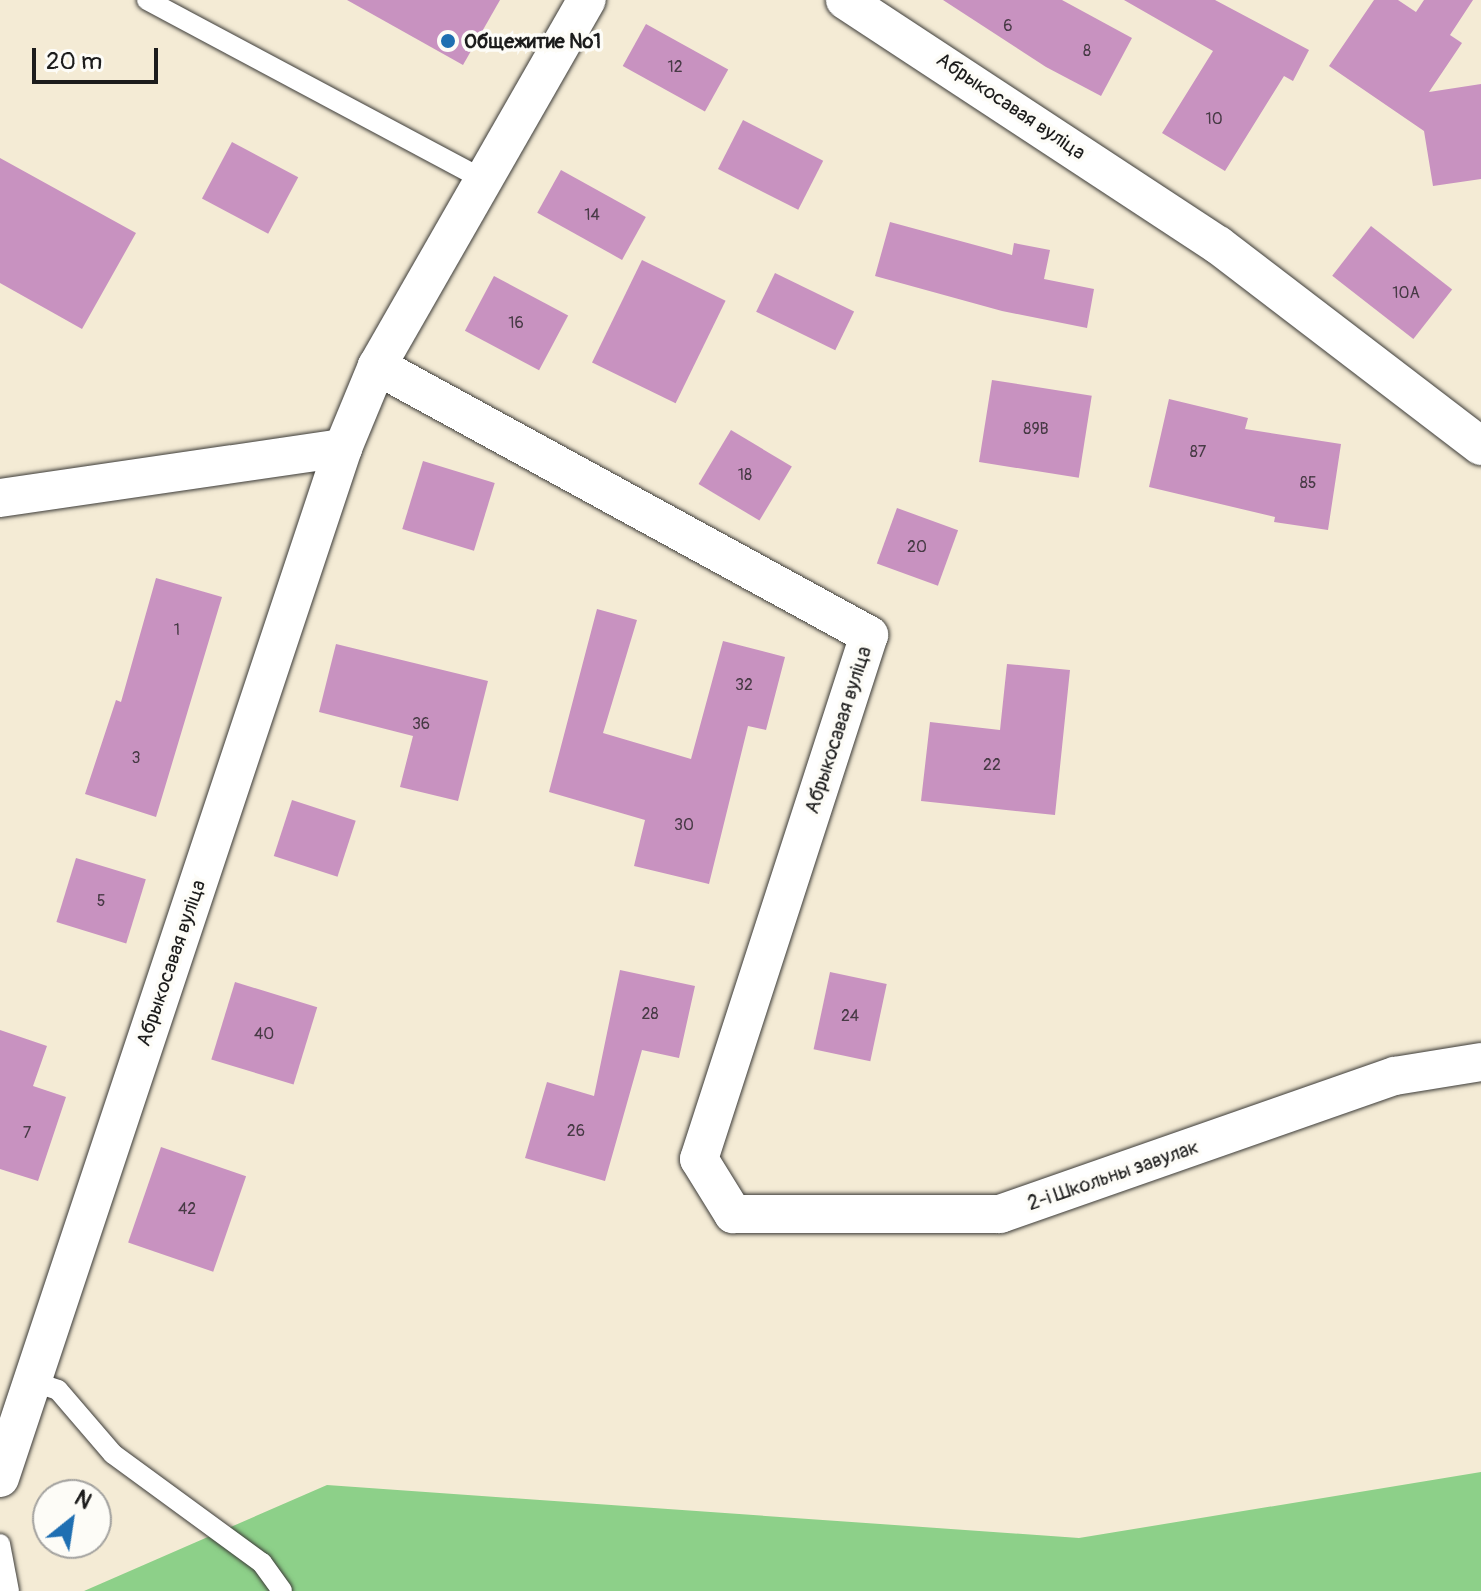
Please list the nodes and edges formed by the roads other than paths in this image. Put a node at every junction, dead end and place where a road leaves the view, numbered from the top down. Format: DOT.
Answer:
graph roads {
  1 [pos="147,0"];
  2 [pos="587,0"];
  3 [pos="845,0"];
  4 [pos="484,180"];
  5 [pos="377,366"];
  6 [pos="1481,446"];
  7 [pos="343,448"];
  8 [pos="0,498"];
  9 [pos="1481,1062"];
  10 [pos="733,1214"];
  11 [pos="31,1381"];
  12 [pos="0,1478"];
  13 [pos="0,1544"];
  14 [pos="9,1591"];
  15 [pos="282,1591"];
  1 -- 4 [label="lane"];
  2 -- 4 [label="street, Абрыкосавая вуліца"];
  3 -- 6 [label="street, Абрыкосавая вуліца"];
  4 -- 5 [label="street, Абрыкосавая вуліца"];
  5 -- 7 [label="street, Абрыкосавая вуліца"];
  5 -- 10 [label="street, Абрыкосавая вуліца"];
  7 -- 8 [label="street"];
  7 -- 11 [label="street, Абрыкосавая вуліца"];
  9 -- 10 [label="street, 2-і Школьны завулак"];
  11 -- 12 [label="street, Абрыкосавая вуліца"];
  11 -- 15 [label="lane"];
  13 -- 14 [label="lane"];
}
